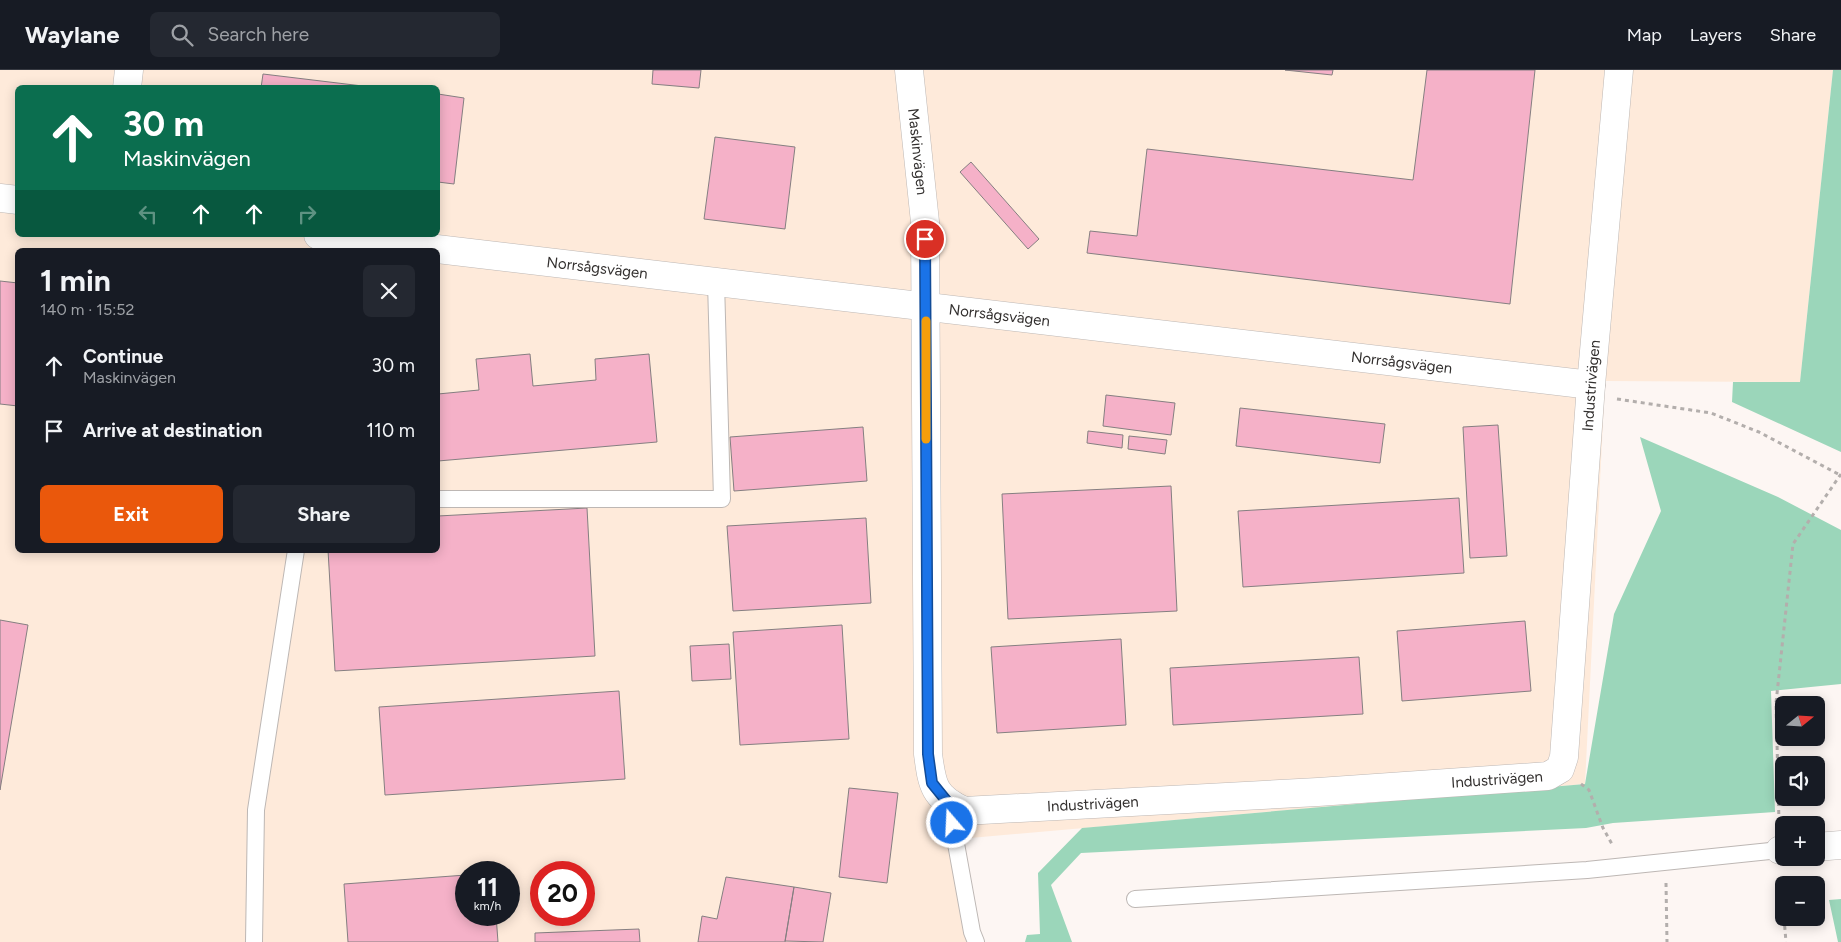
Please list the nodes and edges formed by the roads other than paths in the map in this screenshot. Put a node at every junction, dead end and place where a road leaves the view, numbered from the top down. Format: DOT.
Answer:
graph roads {
  1 [pos="129,70"];
  2 [pos="909,70"];
  3 [pos="1619,70"];
  4 [pos="127,85"];
  5 [pos="0,198"];
  6 [pos="15,200"];
  7 [pos="335,237"];
  8 [pos="428,248"];
  9 [pos="440,249"];
  10 [pos="716,282"];
  11 [pos="926,306"];
  12 [pos="1591,385"];
  13 [pos="440,498"];
  14 [pos="296,553"];
  15 [pos="949,804"];
  16 [pos="1841,845"];
  17 [pos="1825,846"];
  18 [pos="1775,851"];
  19 [pos="1135,899"];
  20 [pos="254,942"];
  21 [pos="976,942"];
  1 -- 4 [label="street"];
  2 -- 11 [label="street, Maskinvägen"];
  3 -- 12 [label="street, Industrivägen"];
  5 -- 6 [label="street"];
  7 -- 8 [label="street, Norrsågsvägen"];
  9 -- 10 [label="street, Norrsågsvägen"];
  10 -- 11 [label="street, Norrsågsvägen"];
  10 -- 13 [label="lane"];
  11 -- 12 [label="street, Norrsågsvägen"];
  11 -- 15 [label="street, Maskinvägen"];
  12 -- 15 [label="street, Industrivägen"];
  14 -- 20 [label="lane"];
  15 -- 21 [label="lane"];
  16 -- 17 [label="street"];
  18 -- 19 [label="lane"];
}
